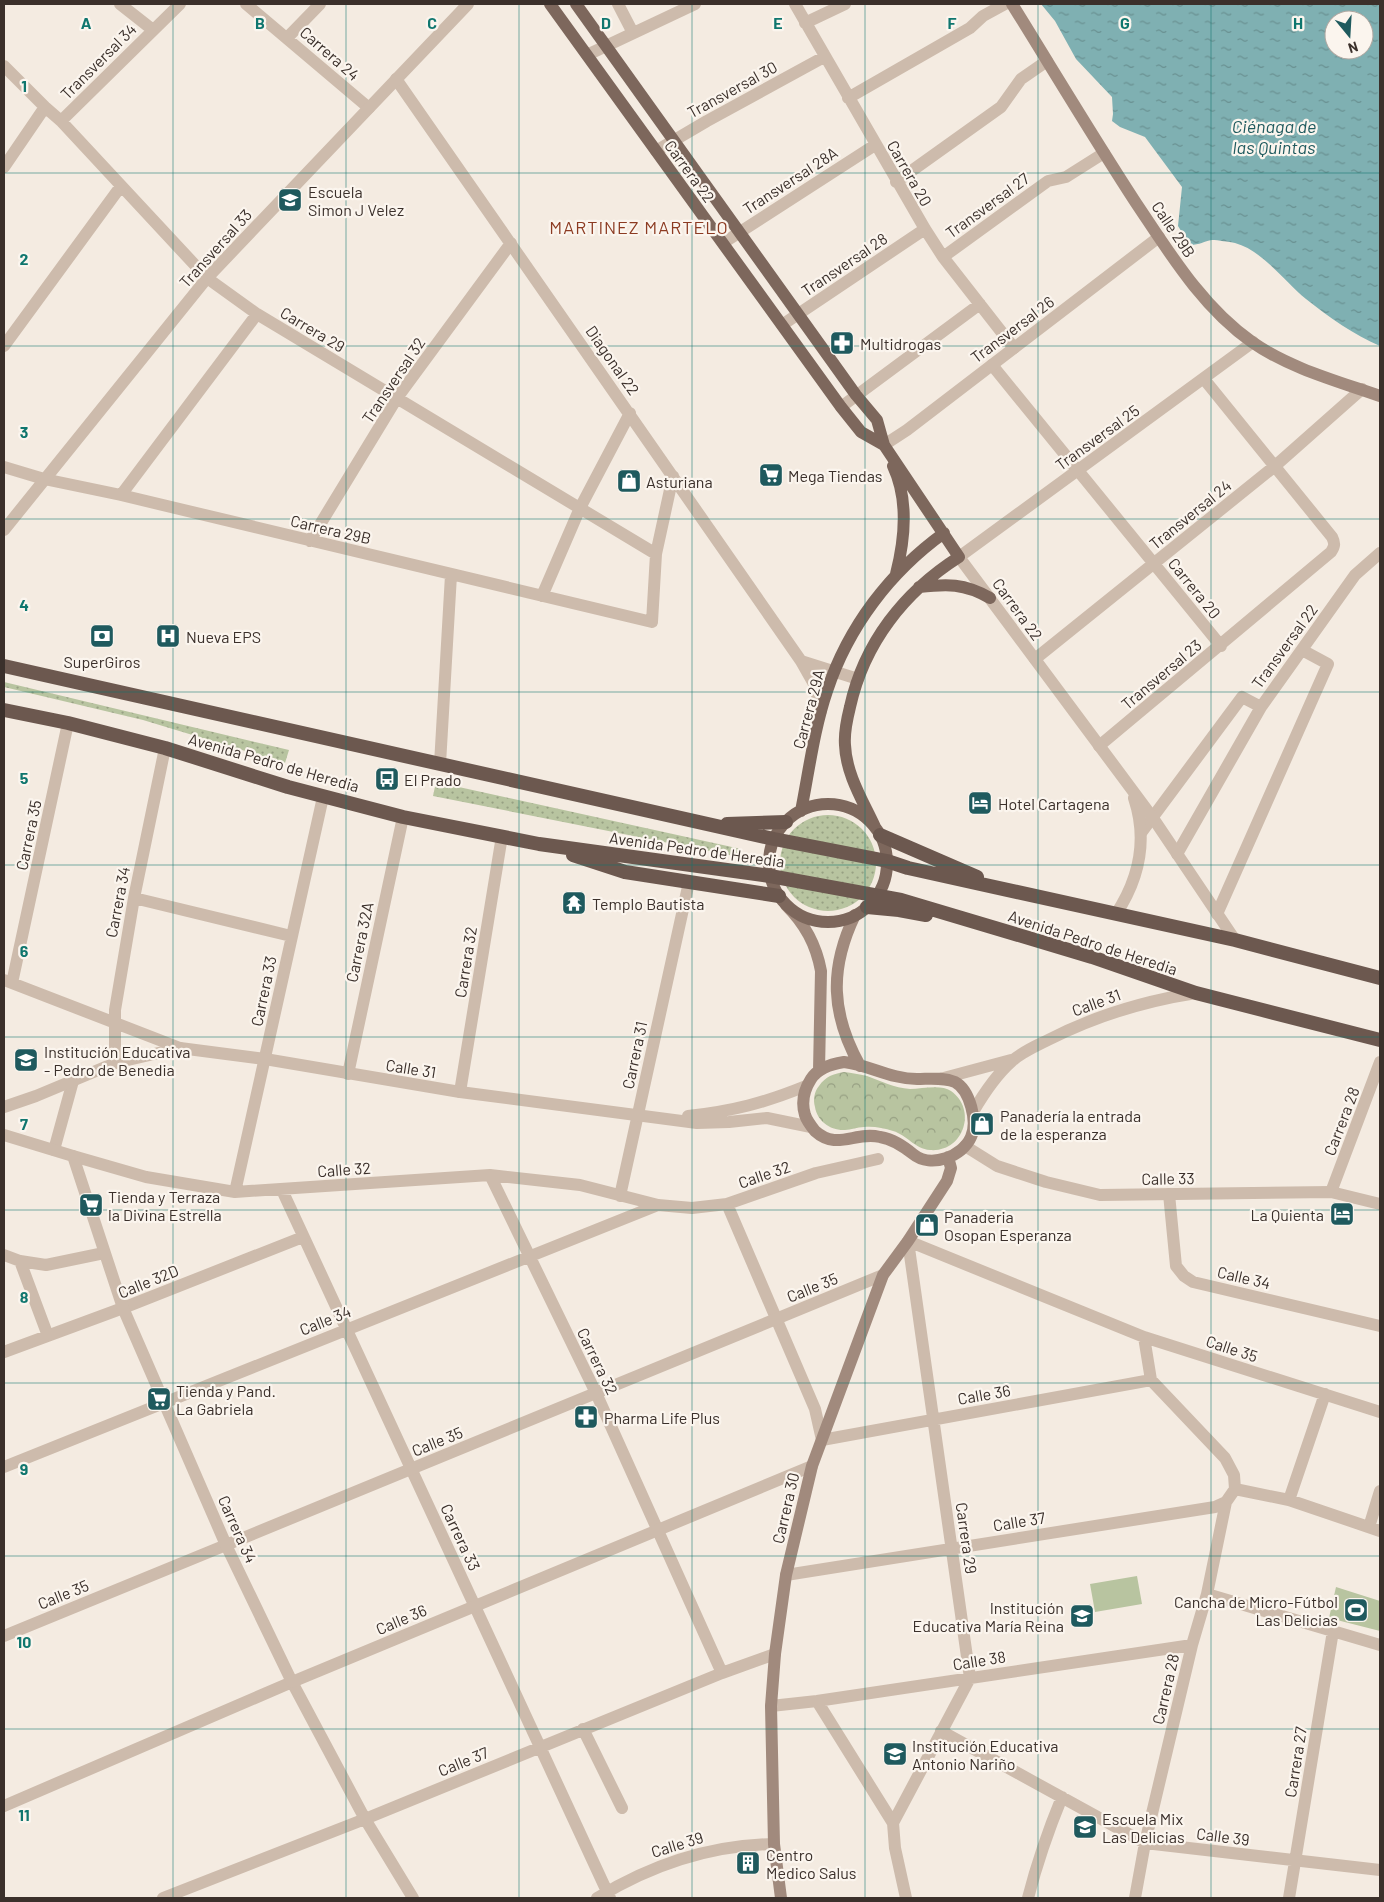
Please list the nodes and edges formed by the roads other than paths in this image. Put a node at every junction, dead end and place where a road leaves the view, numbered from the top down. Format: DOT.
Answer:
graph roads {
  1 [pos="120,4"];
  2 [pos="180,4"];
  3 [pos="246,4"];
  4 [pos="320,4"];
  5 [pos="468,4"];
  6 [pos="550,4"];
  7 [pos="576,4"];
  8 [pos="618,4"];
  9 [pos="695,4"];
  10 [pos="795,4"];
  11 [pos="845,4"];
  12 [pos="1005,4"];
  13 [pos="1012,4"];
  14 [pos="805,23"];
  15 [pos="154,30"];
  16 [pos="633,33"];
  17 [pos="287,38"];
  18 [pos="606,46"];
  19 [pos="587,55"];
  20 [pos="824,57"];
  21 [pos="1047,61"];
  22 [pos="4,66"];
  23 [pos="396,79"];
  24 [pos="848,98"];
  25 [pos="45,107"];
  26 [pos="369,108"];
  27 [pos="62,121"];
  28 [pos="674,141"];
  29 [pos="875,145"];
  30 [pos="656,152"];
  31 [pos="1104,153"];
  32 [pos="4,167"];
  33 [pos="896,182"];
  34 [pos="121,186"];
  35 [pos="925,230"];
  36 [pos="739,232"];
  37 [pos="1159,237"];
  38 [pos="511,243"];
  39 [pos="723,243"];
  40 [pos="944,257"];
  41 [pos="207,278"];
  42 [pos="980,304"];
  43 [pos="258,314"];
  44 [pos="798,314"];
  45 [pos="782,325"];
  46 [pos="1253,342"];
  47 [pos="4,346"];
  48 [pos="1014,348"];
  49 [pos="992,365"];
  50 [pos="1204,379"];
  51 [pos="1362,390"];
  52 [pos="856,396"];
  53 [pos="1380,396"];
  54 [pos="397,398"];
  55 [pos="840,407"];
  56 [pos="630,413"];
  57 [pos="884,445"];
  58 [pos="1275,466"];
  59 [pos="4,467"];
  60 [pos="1078,471"];
  61 [pos="673,476"];
  62 [pos="44,479"];
  63 [pos="121,495"];
  64 [pos="580,508"];
  65 [pos="4,530"];
  66 [pos="944,533"];
  67 [pos="310,541"];
  68 [pos="1380,553"];
  69 [pos="656,554"];
  70 [pos="959,557"];
  71 [pos="1154,564"];
  72 [pos="451,574"];
  73 [pos="896,574"];
  74 [pos="919,587"];
  75 [pos="542,596"];
  76 [pos="990,598"];
  77 [pos="1221,646"];
  78 [pos="1302,650"];
  79 [pos="1035,659"];
  80 [pos="801,661"];
  81 [pos="4,666"];
  82 [pos="834,672"];
  83 [pos="858,679"];
  84 [pos="1261,707"];
  85 [pos="4,710"];
  86 [pos="821,711"];
  87 [pos="68,723"];
  88 [pos="1099,746"];
  89 [pos="165,748"];
  90 [pos="440,764"];
  91 [pos="1131,789"];
  92 [pos="323,796"];
  93 [pos="801,811"];
  94 [pos="403,816"];
  95 [pos="1153,818"];
  96 [pos="786,822"];
  97 [pos="710,825"];
  98 [pos="878,831"];
  99 [pos="1141,833"];
  100 [pos="502,836"];
  101 [pos="774,839"];
  102 [pos="539,844"];
  103 [pos="1177,854"];
  104 [pos="887,860"];
  105 [pos="770,876"];
  106 [pos="689,882"];
  107 [pos="1005,889"];
  108 [pos="877,896"];
  109 [pos="134,898"];
  110 [pos="782,901"];
  111 [pos="861,911"];
  112 [pos="1116,914"];
  113 [pos="1217,914"];
  114 [pos="997,929"];
  115 [pos="291,936"];
  116 [pos="1235,940"];
  117 [pos="1380,978"];
  118 [pos="8,981"];
  119 [pos="1196,993"];
  120 [pos="114,1022"];
  121 [pos="1380,1040"];
  122 [pos="180,1048"];
  123 [pos="265,1059"];
  124 [pos="1013,1059"];
  125 [pos="1380,1062"];
  126 [pos="115,1063"];
  127 [pos="860,1066"];
  128 [pos="819,1070"];
  129 [pos="348,1074"];
  130 [pos="940,1079"];
  131 [pos="73,1081"];
  132 [pos="806,1086"];
  133 [pos="460,1092"];
  134 [pos="4,1107"];
  135 [pos="972,1112"];
  136 [pos="638,1115"];
  137 [pos="811,1126"];
  138 [pos="4,1135"];
  139 [pos="965,1146"];
  140 [pos="54,1150"];
  141 [pos="73,1156"];
  142 [pos="948,1157"];
  143 [pos="878,1159"];
  144 [pos="490,1175"];
  145 [pos="282,1190"];
  146 [pos="235,1192"];
  147 [pos="1331,1192"];
  148 [pos="1169,1194"];
  149 [pos="620,1196"];
  150 [pos="727,1204"];
  151 [pos="1380,1204"];
  152 [pos="658,1205"];
  153 [pos="303,1237"];
  154 [pos="908,1241"];
  155 [pos="4,1254"];
  156 [pos="104,1254"];
  157 [pos="528,1256"];
  158 [pos="20,1261"];
  159 [pos="883,1275"];
  160 [pos="124,1308"];
  161 [pos="777,1319"];
  162 [pos="1380,1326"];
  163 [pos="346,1329"];
  164 [pos="48,1336"];
  165 [pos="1144,1337"];
  166 [pos="4,1352"];
  167 [pos="1151,1380"];
  168 [pos="596,1393"];
  169 [pos="1325,1394"];
  170 [pos="163,1402"];
  171 [pos="1380,1412"];
  172 [pos="933,1420"];
  173 [pos="822,1440"];
  174 [pos="812,1466"];
  175 [pos="4,1467"];
  176 [pos="411,1469"];
  177 [pos="1235,1490"];
  178 [pos="1380,1491"];
  179 [pos="1289,1500"];
  180 [pos="1226,1502"];
  181 [pos="1374,1529"];
  182 [pos="658,1530"];
  183 [pos="226,1545"];
  184 [pos="952,1548"];
  185 [pos="786,1575"];
  186 [pos="1207,1594"];
  187 [pos="475,1606"];
  188 [pos="1333,1631"];
  189 [pos="4,1636"];
  190 [pos="1192,1645"];
  191 [pos="1380,1645"];
  192 [pos="775,1654"];
  193 [pos="722,1674"];
  194 [pos="970,1678"];
  195 [pos="292,1682"];
  196 [pos="817,1701"];
  197 [pos="771,1706"];
  198 [pos="583,1729"];
  199 [pos="941,1730"];
  200 [pos="540,1747"];
  201 [pos="1062,1797"];
  202 [pos="4,1806"];
  203 [pos="622,1808"];
  204 [pos="364,1818"];
  205 [pos="893,1823"];
  206 [pos="1145,1843"];
  207 [pos="774,1844"];
  208 [pos="1295,1861"];
  209 [pos="1380,1870"];
  210 [pos="605,1896"];
  211 [pos="163,1898"];
  212 [pos="413,1898"];
  213 [pos="781,1898"];
  214 [pos="906,1898"];
  215 [pos="1028,1898"];
  216 [pos="1134,1898"];
  217 [pos="1289,1898"];
  1 -- 15 [label="street"];
  2 -- 15 [label="street, Transversal 34"];
  3 -- 17 [label="street, Carrera 24"];
  4 -- 17 [label="street"];
  5 -- 23 [label="street, Transversal 33"];
  6 -- 19 [label="main road, Carrera 22"];
  7 -- 18 [label="main road, Carrera 22"];
  8 -- 16 [label="street"];
  9 -- 16 [label="street"];
  10 -- 14 [label="street, Carrera 20"];
  11 -- 14 [label="street"];
  12 -- 24 [label="street"];
  13 -- 21 [label="main road, Calle 29B"];
  14 -- 20 [label="street, Carrera 20"];
  15 -- 27 [label="street, Transversal 34"];
  16 -- 18 [label="street"];
  17 -- 26 [label="street, Carrera 24"];
  18 -- 19 [label="street"];
  18 -- 28 [label="main road, Carrera 22"];
  19 -- 30 [label="main road, Carrera 22"];
  20 -- 24 [label="street, Carrera 20"];
  20 -- 28 [label="street, Transversal 30"];
  21 -- 31 [label="main road, Calle 29B"];
  21 -- 33 [label="street"];
  22 -- 25 [label="street, Carrera 29"];
  23 -- 26 [label="street, Transversal 33"];
  23 -- 38 [label="street, Diagonal 22"];
  24 -- 29 [label="street, Carrera 20"];
  25 -- 27 [label="street, Carrera 29"];
  25 -- 32 [label="street, Transversal 34"];
  26 -- 41 [label="street, Transversal 33"];
  27 -- 34 [label="street, Carrera 29"];
  28 -- 30 [label="street, Transversal 30"];
  28 -- 36 [label="main road, Carrera 22"];
  29 -- 33 [label="street, Carrera 20"];
  29 -- 36 [label="street, Transversal 28A"];
  30 -- 39 [label="main road, Carrera 22"];
  31 -- 37 [label="main road, Calle 29B"];
  31 -- 40 [label="street, Transversal 27"];
  33 -- 35 [label="street, Carrera 20"];
  34 -- 41 [label="street, Carrera 29"];
  34 -- 47 [label="street"];
  35 -- 40 [label="street, Carrera 20"];
  35 -- 44 [label="street, Transversal 28"];
  36 -- 39 [label="street, Transversal 28A"];
  36 -- 44 [label="main road, Carrera 22"];
  37 -- 46 [label="main road, Calle 29B"];
  37 -- 48 [label="street, Transversal 26"];
  38 -- 54 [label="street, Transversal 32"];
  38 -- 56 [label="street, Diagonal 22"];
  39 -- 45 [label="main road, Carrera 22"];
  40 -- 42 [label="street, Carrera 20"];
  41 -- 43 [label="street, Carrera 29"];
  41 -- 62 [label="street, Transversal 33"];
  42 -- 48 [label="street, Carrera 20"];
  42 -- 52 [label="street"];
  43 -- 54 [label="street, Carrera 29"];
  43 -- 63 [label="street"];
  44 -- 45 [label="street, Transversal 28"];
  44 -- 52 [label="main road, Carrera 22"];
  45 -- 55 [label="main road, Carrera 22"];
  46 -- 50 [label="street, Transversal 25"];
  46 -- 51 [label="main road, Calle 29B"];
  48 -- 49 [label="street, Transversal 26"];
  49 -- 57 [label="street, Transversal 26"];
  49 -- 60 [label="street, Carrera 20"];
  50 -- 58 [label="street"];
  50 -- 60 [label="street, Transversal 25"];
  51 -- 53 [label="main road, Calle 29B"];
  51 -- 58 [label="street, Transversal 24"];
  52 -- 55 [label="street"];
  52 -- 57 [label="main road, Carrera 22"];
  54 -- 64 [label="street, Carrera 29"];
  54 -- 67 [label="street, Transversal 32"];
  55 -- 57 [label="main road, Carrera 22"];
  56 -- 61 [label="street, Diagonal 22"];
  56 -- 64 [label="street"];
  57 -- 66 [label="main road, Carrera 22"];
  57 -- 73 [label="main road, Carrera 29A"];
  58 -- 71 [label="street, Transversal 24"];
  58 -- 77 [label="street, Transversal 23"];
  59 -- 62 [label="street, Carrera 29B"];
  60 -- 70 [label="street, Transversal 25"];
  60 -- 71 [label="street, Carrera 20"];
  61 -- 69 [label="street"];
  61 -- 80 [label="street, Diagonal 22"];
  62 -- 63 [label="street, Carrera 29B"];
  62 -- 65 [label="street, Transversal 33"];
  63 -- 67 [label="street, Carrera 29B"];
  64 -- 69 [label="street, Carrera 29"];
  64 -- 75 [label="street"];
  66 -- 70 [label="main road, Carrera 22"];
  66 -- 73 [label="main road, Carrera 29A"];
  67 -- 72 [label="street, Carrera 29B"];
  68 -- 78 [label="street, Transversal 22"];
  69 -- 75 [label="street, Carrera 29B"];
  70 -- 74 [label="main road"];
  70 -- 76 [label="street, Carrera 22"];
  71 -- 77 [label="street, Carrera 20"];
  71 -- 79 [label="street, Transversal 24"];
  72 -- 75 [label="street, Carrera 29B"];
  72 -- 90 [label="street"];
  73 -- 82 [label="main road, Carrera 29A"];
  74 -- 76 [label="main road"];
  74 -- 83 [label="main road"];
  76 -- 79 [label="street, Carrera 22"];
  77 -- 88 [label="street, Transversal 23"];
  78 -- 84 [label="street, Transversal 22"];
  78 -- 113 [label="street"];
  79 -- 88 [label="street, Carrera 22"];
  80 -- 82 [label="street"];
  80 -- 86 [label="street, Diagonal 22"];
  81 -- 90 [label="highway, Avenida Pedro de Heredia"];
  82 -- 83 [label="street"];
  82 -- 86 [label="main road, Carrera 29A"];
  83 -- 98 [label="main road"];
  84 -- 95 [label="street, Transversal 22"];
  84 -- 103 [label="street"];
  85 -- 87 [label="highway, Avenida Pedro de Heredia"];
  86 -- 93 [label="main road, Carrera 29A"];
  87 -- 89 [label="highway, Avenida Pedro de Heredia"];
  87 -- 118 [label="street, Carrera 35"];
  88 -- 91 [label="street, Carrera 22"];
  89 -- 92 [label="highway, Avenida Pedro de Heredia"];
  89 -- 109 [label="street, Carrera 34"];
  90 -- 97 [label="highway, Avenida Pedro de Heredia"];
  91 -- 95 [label="street, Carrera 22"];
  91 -- 99 [label="street, Carrera 22"];
  92 -- 94 [label="highway, Avenida Pedro de Heredia"];
  92 -- 115 [label="street, Carrera 33"];
  93 -- 96 [label="main road"];
  93 -- 98 [label="main road"];
  94 -- 100 [label="highway, Avenida Pedro de Heredia"];
  94 -- 129 [label="street, Carrera 32A"];
  95 -- 99 [label="street, Transversal 22"];
  95 -- 103 [label="street, Carrera 22"];
  96 -- 97 [label="highway"];
  96 -- 101 [label="main road"];
  97 -- 101 [label="highway, Avenida Pedro de Heredia"];
  98 -- 104 [label="main road"];
  98 -- 107 [label="highway"];
  99 -- 112 [label="street, Carrera 22"];
  100 -- 102 [label="highway, Avenida Pedro de Heredia"];
  100 -- 133 [label="street, Carrera 32"];
  101 -- 104 [label="highway, Avenida Pedro de Heredia"];
  101 -- 105 [label="main road"];
  102 -- 105 [label="highway, Avenida Pedro de Heredia"];
  102 -- 106 [label="highway"];
  103 -- 113 [label="street, Carrera 22"];
  104 -- 107 [label="highway, Avenida Pedro de Heredia"];
  104 -- 108 [label="main road"];
  105 -- 108 [label="highway, Avenida Pedro de Heredia"];
  105 -- 110 [label="main road"];
  106 -- 110 [label="highway"];
  106 -- 136 [label="street, Carrera 31"];
  107 -- 112 [label="highway, Avenida Pedro de Heredia"];
  108 -- 111 [label="main road"];
  108 -- 114 [label="highway, Avenida Pedro de Heredia"];
  109 -- 115 [label="street"];
  109 -- 120 [label="street, Carrera 34"];
  110 -- 111 [label="main road"];
  110 -- 128 [label="main road"];
  111 -- 114 [label="highway"];
  111 -- 127 [label="main road"];
  112 -- 116 [label="highway, Avenida Pedro de Heredia"];
  113 -- 116 [label="street, Carrera 22"];
  114 -- 119 [label="highway, Avenida Pedro de Heredia"];
  115 -- 123 [label="street, Carrera 33"];
  116 -- 117 [label="highway, Avenida Pedro de Heredia"];
  118 -- 120 [label="street, Calle 31"];
  119 -- 121 [label="highway, Avenida Pedro de Heredia"];
  119 -- 124 [label="street, Calle 31"];
  120 -- 122 [label="street, Calle 31"];
  120 -- 126 [label="street, Carrera 34"];
  122 -- 123 [label="street, Calle 31"];
  122 -- 126 [label="street, Calle 31"];
  123 -- 129 [label="street, Calle 31"];
  123 -- 146 [label="street, Carrera 33"];
  124 -- 130 [label="street, Calle 31"];
  124 -- 135 [label="street, Calle 31"];
  125 -- 147 [label="street, Carrera 28"];
  126 -- 131 [label="street, Calle 31"];
  127 -- 128 [label="main road"];
  127 -- 130 [label="main road"];
  128 -- 132 [label="main road"];
  129 -- 133 [label="street, Calle 31"];
  130 -- 135 [label="main road"];
  131 -- 134 [label="street, Calle 31"];
  131 -- 140 [label="street"];
  132 -- 136 [label="street, Calle 31"];
  132 -- 137 [label="main road"];
  133 -- 136 [label="street, Calle 31"];
  135 -- 139 [label="main road"];
  136 -- 137 [label="street, Calle 31"];
  136 -- 149 [label="street, Carrera 31"];
  137 -- 142 [label="main road"];
  138 -- 140 [label="street, Calle 32"];
  139 -- 142 [label="main road"];
  139 -- 148 [label="street, Calle 33"];
  140 -- 141 [label="street, Calle 32"];
  141 -- 146 [label="street, Calle 32"];
  141 -- 156 [label="street, Carrera 34"];
  142 -- 154 [label="main road, Carrera 30"];
  143 -- 150 [label="street, Calle 32"];
  144 -- 145 [label="street, Calle 32"];
  144 -- 149 [label="street, Calle 32"];
  144 -- 157 [label="street, Carrera 32"];
  145 -- 146 [label="street, Calle 32"];
  145 -- 153 [label="street, Carrera 33"];
  147 -- 148 [label="street, Calle 33"];
  147 -- 151 [label="street, Calle 33"];
  148 -- 162 [label="street, Calle 34"];
  149 -- 152 [label="street"];
  150 -- 152 [label="street, Calle 32"];
  150 -- 161 [label="street"];
  152 -- 157 [label="street, Calle 34"];
  153 -- 160 [label="street, Calle 32D"];
  153 -- 163 [label="street, Carrera 33"];
  154 -- 159 [label="main road, Carrera 30"];
  154 -- 165 [label="street, Calle 35"];
  154 -- 172 [label="street, Carrera 29"];
  155 -- 158 [label="street"];
  156 -- 158 [label="street"];
  156 -- 160 [label="street, Carrera 34"];
  157 -- 163 [label="street, Calle 34"];
  157 -- 168 [label="street, Carrera 32"];
  158 -- 164 [label="street"];
  159 -- 161 [label="street, Calle 35"];
  159 -- 173 [label="main road, Carrera 30"];
  160 -- 164 [label="street, Calle 32D"];
  160 -- 170 [label="street, Carrera 34"];
  161 -- 168 [label="street, Calle 35"];
  161 -- 173 [label="street"];
  163 -- 170 [label="street, Calle 34"];
  163 -- 176 [label="street, Carrera 33"];
  164 -- 166 [label="street, Calle 32D"];
  165 -- 167 [label="street"];
  165 -- 169 [label="street, Calle 35"];
  167 -- 172 [label="street, Calle 36"];
  167 -- 177 [label="street"];
  168 -- 176 [label="street, Calle 35"];
  168 -- 182 [label="street, Carrera 32"];
  169 -- 171 [label="street, Calle 35"];
  169 -- 179 [label="street"];
  170 -- 175 [label="street, Calle 34"];
  170 -- 183 [label="street, Carrera 34"];
  172 -- 173 [label="street, Calle 36"];
  172 -- 184 [label="street, Carrera 29"];
  173 -- 174 [label="main road, Carrera 30"];
  174 -- 182 [label="street, Calle 36"];
  174 -- 185 [label="main road, Carrera 30"];
  176 -- 183 [label="street, Calle 35"];
  176 -- 187 [label="street, Carrera 33"];
  177 -- 179 [label="street"];
  177 -- 180 [label="street, Carrera 28"];
  178 -- 181 [label="street"];
  179 -- 181 [label="street"];
  180 -- 184 [label="street, Calle 37"];
  180 -- 186 [label="street, Carrera 28"];
  182 -- 187 [label="street, Calle 36"];
  182 -- 193 [label="street, Carrera 32"];
  183 -- 189 [label="street, Calle 35"];
  183 -- 195 [label="street, Carrera 34"];
  184 -- 185 [label="street, Calle 37"];
  184 -- 194 [label="street, Carrera 29"];
  185 -- 192 [label="main road, Carrera 30"];
  186 -- 188 [label="street"];
  186 -- 190 [label="street, Carrera 28"];
  187 -- 195 [label="street, Calle 36"];
  187 -- 200 [label="street, Carrera 33"];
  188 -- 191 [label="street"];
  188 -- 208 [label="street, Carrera 27"];
  190 -- 194 [label="street, Calle 38"];
  190 -- 206 [label="street, Carrera 28"];
  192 -- 193 [label="street, Calle 37"];
  192 -- 197 [label="main road, Carrera 30"];
  193 -- 198 [label="street, Calle 37"];
  194 -- 196 [label="street, Calle 38"];
  194 -- 199 [label="street"];
  195 -- 202 [label="street, Calle 36"];
  195 -- 204 [label="street, Carrera 34"];
  196 -- 197 [label="street, Calle 38"];
  196 -- 205 [label="street"];
  197 -- 207 [label="main road, Carrera 30"];
  198 -- 200 [label="street, Calle 37"];
  198 -- 203 [label="street"];
  199 -- 201 [label="street, Calle 39"];
  199 -- 205 [label="street"];
  200 -- 204 [label="street, Calle 37"];
  200 -- 210 [label="street, Carrera 33"];
  201 -- 206 [label="street, Calle 39"];
  201 -- 215 [label="street"];
  204 -- 211 [label="street, Calle 37"];
  204 -- 212 [label="street, Carrera 34"];
  205 -- 214 [label="street"];
  206 -- 208 [label="street, Calle 39"];
  206 -- 216 [label="street, Carrera 28"];
  207 -- 210 [label="street, Calle 39"];
  207 -- 213 [label="main road, Carrera 30"];
  208 -- 209 [label="street, Calle 39"];
  208 -- 217 [label="street, Carrera 27"];
}
